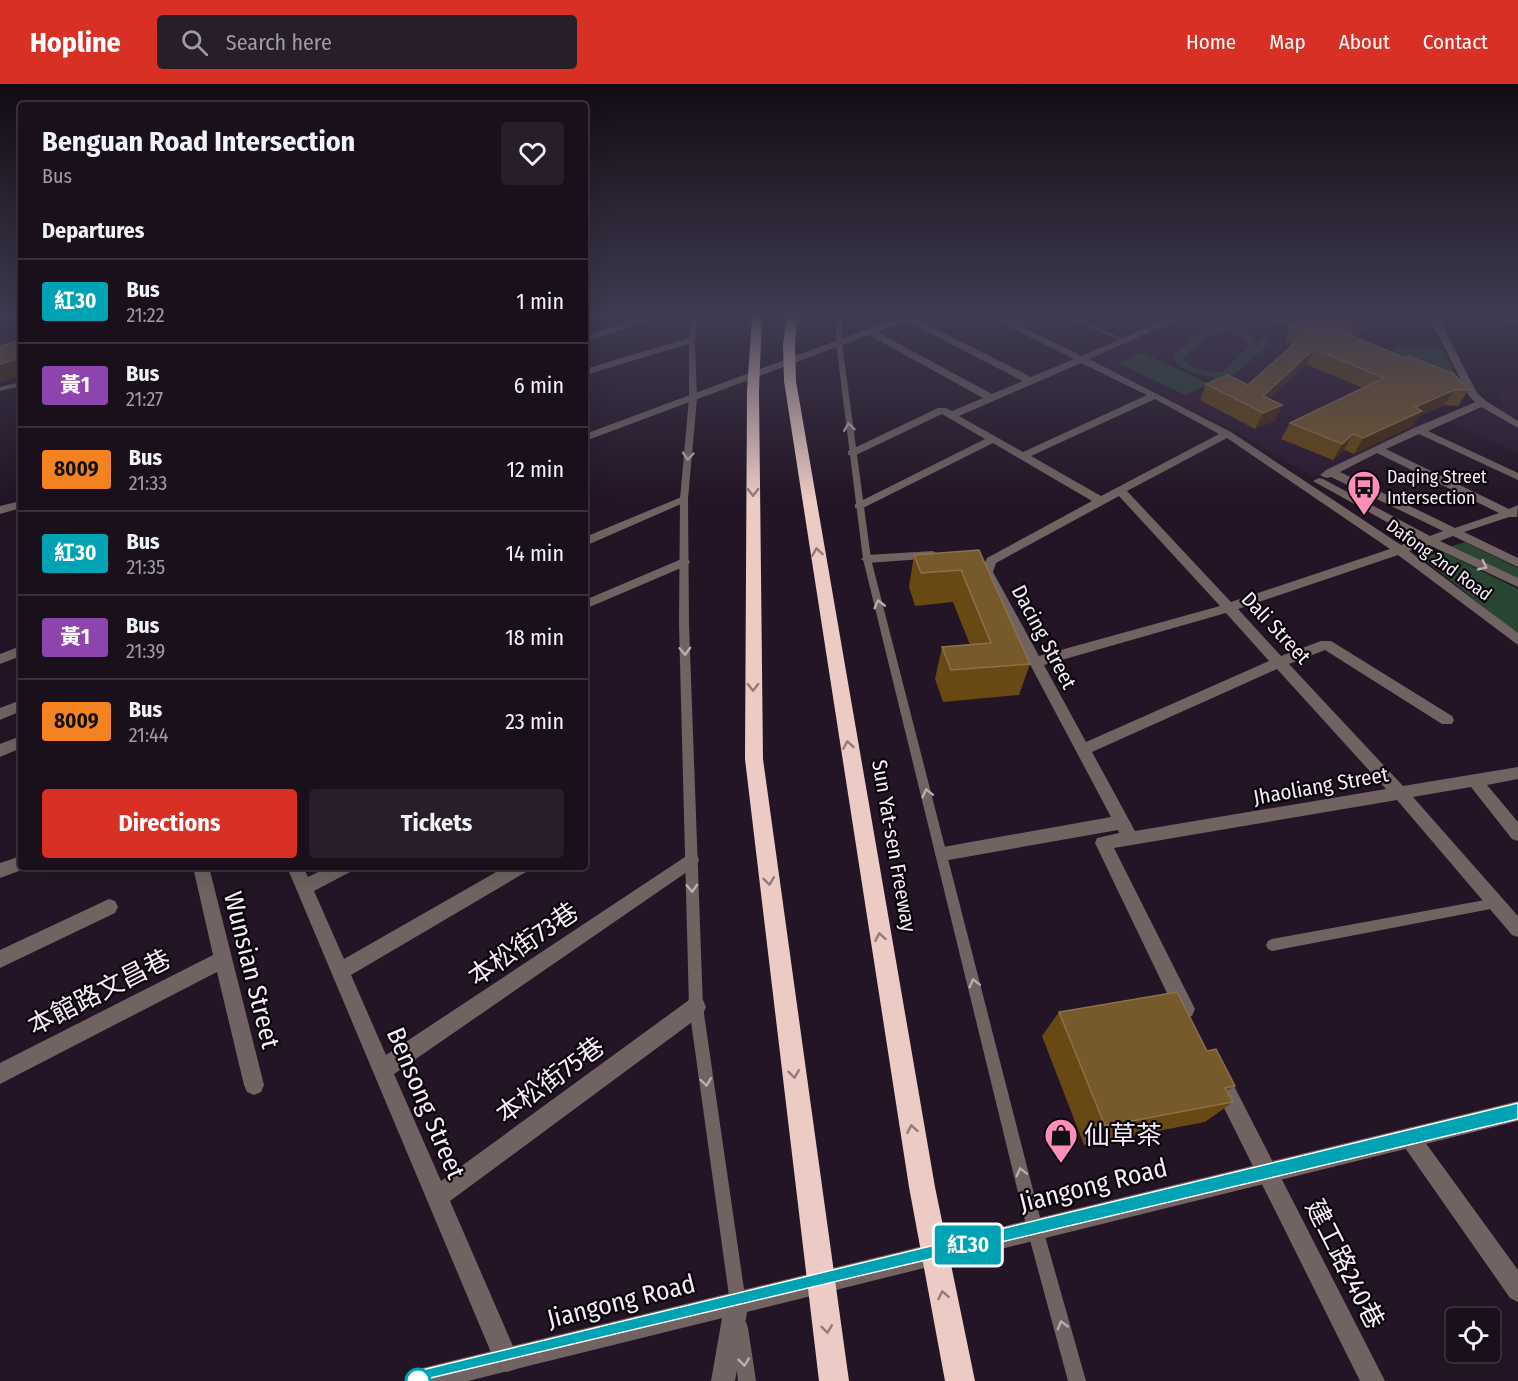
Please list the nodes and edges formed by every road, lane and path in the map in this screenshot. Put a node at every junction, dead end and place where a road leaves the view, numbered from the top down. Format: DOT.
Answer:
graph roads {
  1 [pos="693,378"];
  2 [pos="748,378"];
  3 [pos="754,378"];
  4 [pos="790,378"];
  5 [pos="843,378"];
  6 [pos="953,378"];
  7 [pos="1024,378"];
  8 [pos="1039,378"];
  9 [pos="1119,378"];
  10 [pos="1462,378"];
  11 [pos="1031,381"];
  12 [pos="18,385"];
  13 [pos="0,389"];
  14 [pos="1155,395"];
  15 [pos="693,398"];
  16 [pos="991,398"];
  17 [pos="1482,403"];
  18 [pos="952,415"];
  19 [pos="1518,425"];
  20 [pos="1418,430"];
  21 [pos="1227,434"];
  22 [pos="588,437"];
  23 [pos="993,439"];
  24 [pos="1377,449"];
  25 [pos="852,453"];
  26 [pos="1023,456"];
  27 [pos="1330,472"];
  28 [pos="1518,477"];
  29 [pos="1314,485"];
  30 [pos="1120,491"];
  31 [pos="684,499"];
  32 [pos="1101,501"];
  33 [pos="18,505"];
  34 [pos="859,506"];
  35 [pos="0,510"];
  36 [pos="1515,513"];
  37 [pos="1452,532"];
  38 [pos="1427,539"];
  39 [pos="588,541"];
  40 [pos="1400,550"];
  41 [pos="945,558"];
  42 [pos="867,559"];
  43 [pos="684,562"];
  44 [pos="1518,563"];
  45 [pos="1518,583"];
  46 [pos="588,604"];
  47 [pos="1228,608"];
  48 [pos="1518,640"];
  49 [pos="18,652"];
  50 [pos="0,659"];
  51 [pos="1036,662"];
  52 [pos="1279,662"];
  53 [pos="18,706"];
  54 [pos="0,714"];
  55 [pos="1447,720"];
  56 [pos="18,743"];
  57 [pos="1083,750"];
  58 [pos="0,751"];
  59 [pos="1518,773"];
  60 [pos="1474,780"];
  61 [pos="1401,794"];
  62 [pos="1127,831"];
  63 [pos="1518,834"];
  64 [pos="943,855"];
  65 [pos="692,860"];
  66 [pos="18,864"];
  67 [pos="202,870"];
  68 [pos="296,870"];
  69 [pos="338,870"];
  70 [pos="515,870"];
  71 [pos="0,871"];
  72 [pos="304,888"];
  73 [pos="1496,903"];
  74 [pos="109,907"];
  75 [pos="1518,929"];
  76 [pos="1272,945"];
  77 [pos="0,959"];
  78 [pos="223,959"];
  79 [pos="339,971"];
  80 [pos="696,1007"];
  81 [pos="1193,1024"];
  82 [pos="1214,1066"];
  83 [pos="382,1070"];
  84 [pos="0,1074"];
  85 [pos="254,1085"];
  86 [pos="1518,1111"];
  87 [pos="1410,1138"];
  88 [pos="1267,1173"];
  89 [pos="437,1197"];
  90 [pos="1035,1229"];
  91 [pos="1518,1290"];
  92 [pos="737,1301"];
  93 [pos="507,1360"];
  94 [pos="834,1380"];
  95 [pos="418,1381"];
  96 [pos="723,1381"];
  97 [pos="747,1381"];
  98 [pos="960,1381"];
  99 [pos="1077,1381"];
  100 [pos="1373,1381"];
  1 -- 15 [label="lane"];
  2 -- 15 [label="street"];
  3 -- 94 [label="highway, one-way"];
  98 -- 4 [label="highway, Sun Yat-sen Freeway, one-way"];
  25 -- 5 [label="lane, one-way"];
  6 -- 16 [label="street"];
  7 -- 11 [label="street"];
  8 -- 11 [label="street"];
  9 -- 14 [label="street, Dafong 2nd Road"];
  10 -- 17 [label="street"];
  11 -- 16 [label="street"];
  12 -- 13 [label="lane"];
  14 -- 21 [label="street, Dafong 2nd Road"];
  14 -- 26 [label="street"];
  15 -- 22 [label="street"];
  15 -- 31 [label="lane, one-way"];
  16 -- 18 [label="street"];
  17 -- 19 [label="street"];
  17 -- 20 [label="street"];
  18 -- 23 [label="street"];
  18 -- 25 [label="street"];
  20 -- 24 [label="street"];
  20 -- 28 [label="street"];
  21 -- 29 [label="street, Dafong 2nd Road"];
  21 -- 30 [label="street, Dacing Street"];
  23 -- 26 [label="street"];
  23 -- 34 [label="street"];
  24 -- 27 [label="street"];
  24 -- 36 [label="street"];
  25 -- 34 [label="lane"];
  26 -- 32 [label="street"];
  27 -- 29 [label="street"];
  27 -- 37 [label="street"];
  29 -- 38 [label="street"];
  29 -- 40 [label="street, Dafong 2nd Road"];
  30 -- 32 [label="street, Dacing Street"];
  30 -- 47 [label="street, Dali Street"];
  31 -- 39 [label="street"];
  31 -- 43 [label="lane"];
  32 -- 51 [label="street, Dacing Street"];
  33 -- 35 [label="street"];
  34 -- 42 [label="lane"];
  36 -- 37 [label="street"];
  37 -- 38 [label="street"];
  37 -- 44 [label="street"];
  38 -- 40 [label="street"];
  38 -- 45 [label="street, one-way"];
  40 -- 47 [label="street"];
  40 -- 48 [label="street, Dafong 2nd Road"];
  41 -- 42 [label="street"];
  64 -- 42 [label="lane, one-way"];
  43 -- 46 [label="street"];
  43 -- 65 [label="lane, one-way"];
  47 -- 51 [label="street"];
  47 -- 52 [label="street, Dali Street"];
  49 -- 50 [label="street"];
  51 -- 57 [label="street, Dacing Street"];
  52 -- 55 [label="street"];
  52 -- 57 [label="street"];
  52 -- 61 [label="street, Dali Street"];
  53 -- 54 [label="street"];
  56 -- 58 [label="street"];
  57 -- 62 [label="street, Dacing Street"];
  59 -- 60 [label="street, Jhaoliang Street"];
  60 -- 61 [label="street, Jhaoliang Street"];
  60 -- 63 [label="street"];
  61 -- 62 [label="street, Jhaoliang Street"];
  61 -- 73 [label="street, Dali Street"];
  62 -- 64 [label="street"];
  62 -- 81 [label="street"];
  90 -- 64 [label="lane, one-way"];
  65 -- 80 [label="lane, one-way"];
  65 -- 83 [label="street, 本松街73巷"];
  66 -- 71 [label="street"];
  67 -- 78 [label="street, Wunsian Street"];
  68 -- 72 [label="street, Bensong Street"];
  69 -- 72 [label="street"];
  70 -- 79 [label="street"];
  72 -- 79 [label="street, Bensong Street"];
  73 -- 75 [label="street, Dali Street"];
  73 -- 76 [label="lane"];
  74 -- 77 [label="street"];
  78 -- 84 [label="street, 本館路文昌巷"];
  78 -- 85 [label="street, Wunsian Street"];
  79 -- 83 [label="street, Bensong Street"];
  80 -- 89 [label="street, 本松街75巷"];
  80 -- 92 [label="lane, one-way"];
  82 -- 88 [label="street, 建工路240巷"];
  83 -- 89 [label="street, Bensong Street"];
  86 -- 87 [label="street, Jiangong Road"];
  87 -- 88 [label="street, Jiangong Road"];
  87 -- 91 [label="street"];
  88 -- 90 [label="street, Jiangong Road"];
  88 -- 100 [label="street, 建工路240巷"];
  89 -- 93 [label="street, Bensong Street"];
  90 -- 92 [label="street, Jiangong Road"];
  99 -- 90 [label="lane, one-way"];
  92 -- 93 [label="street, Jiangong Road"];
  92 -- 96 [label="street"];
  92 -- 97 [label="lane, one-way"];
  93 -- 95 [label="street, Jiangong Road"];
}
